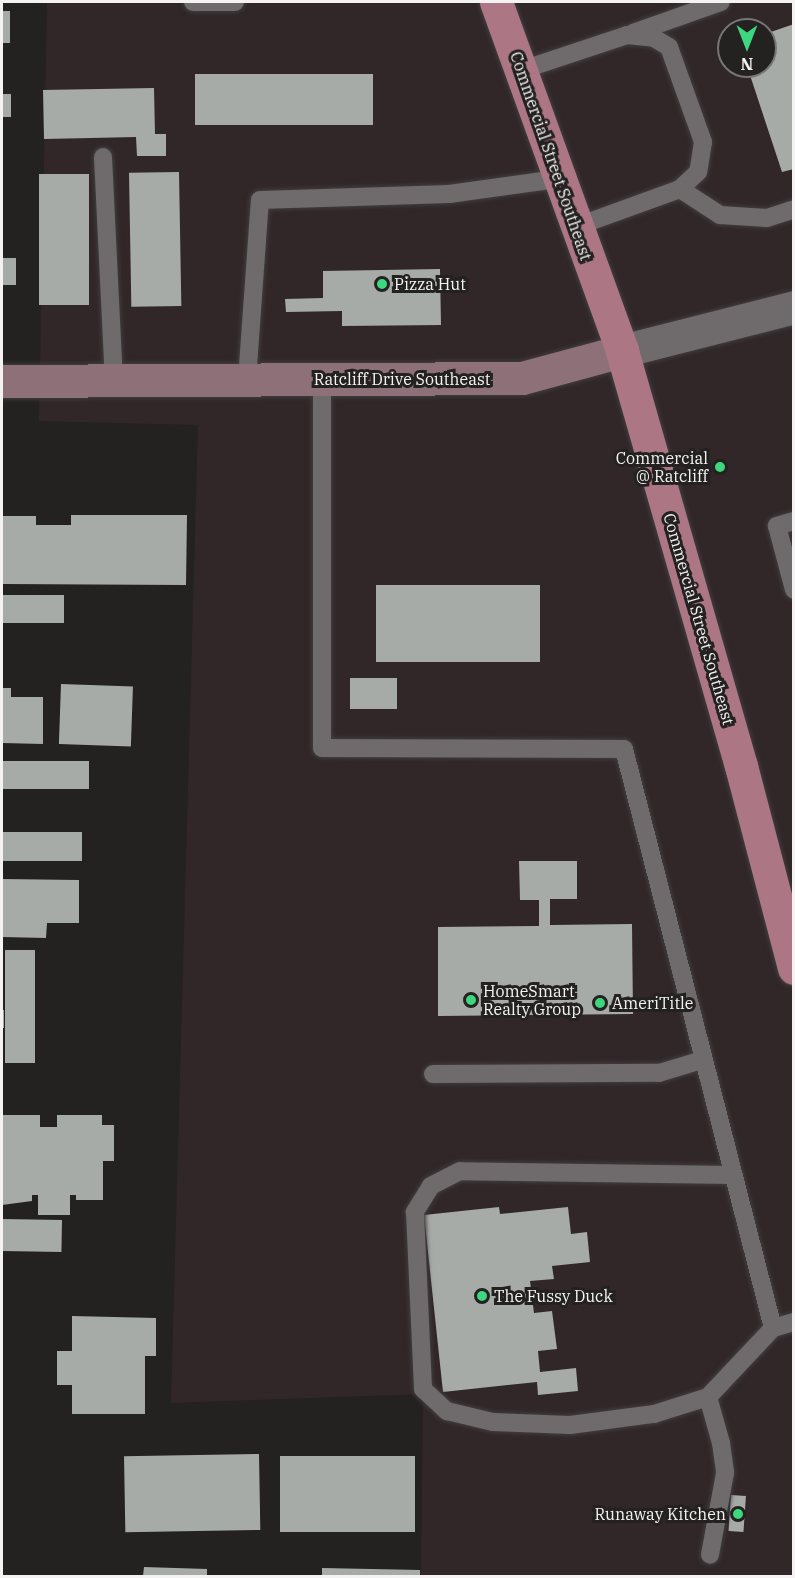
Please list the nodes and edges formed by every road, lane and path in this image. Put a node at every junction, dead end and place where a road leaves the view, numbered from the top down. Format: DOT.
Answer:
graph roads {
  1 [pos="193,2"];
  2 [pos="235,2"];
  3 [pos="496,2"];
  4 [pos="721,2"];
  5 [pos="627,35"];
  6 [pos="522,70"];
  7 [pos="103,157"];
  8 [pos="557,179"];
  9 [pos="680,189"];
  10 [pos="794,209"];
  11 [pos="575,227"];
  12 [pos="794,307"];
  13 [pos="622,351"];
  14 [pos="247,380"];
  15 [pos="322,380"];
  16 [pos="2,381"];
  17 [pos="114,381"];
  18 [pos="794,521"];
  19 [pos="794,590"];
  20 [pos="789,935"];
  21 [pos="794,968"];
  22 [pos="702,1060"];
  23 [pos="433,1074"];
  24 [pos="733,1175"];
  25 [pos="794,1322"];
  26 [pos="773,1328"];
  27 [pos="708,1397"];
  28 [pos="710,1555"];
  1 -- 2 [label="lane"];
  3 -- 6 [label="main road, Commercial Street Southeast"];
  4 -- 5 [label="lane"];
  5 -- 6 [label="lane"];
  5 -- 9 [label="lane"];
  6 -- 8 [label="main road, Commercial Street Southeast"];
  7 -- 17 [label="lane"];
  8 -- 11 [label="main road, Commercial Street Southeast"];
  8 -- 14 [label="lane"];
  9 -- 10 [label="lane"];
  9 -- 11 [label="lane"];
  11 -- 13 [label="main road, Commercial Street Southeast"];
  12 -- 13 [label="street, Ratcliff Drive Southeast"];
  13 -- 15 [label="street, Ratcliff Drive Southeast"];
  13 -- 20 [label="main road, Commercial Street Southeast"];
  14 -- 15 [label="street, Ratcliff Drive Southeast"];
  14 -- 17 [label="street, Ratcliff Drive Southeast"];
  15 -- 22 [label="lane"];
  16 -- 17 [label="street, Ratcliff Drive Southeast"];
  18 -- 19 [label="lane"];
  20 -- 21 [label="main road, Commercial Street Southeast"];
  22 -- 23 [label="lane"];
  22 -- 24 [label="lane"];
  24 -- 26 [label="lane"];
  24 -- 27 [label="lane"];
  25 -- 26 [label="lane"];
  26 -- 27 [label="lane"];
  27 -- 28 [label="lane"];
}
